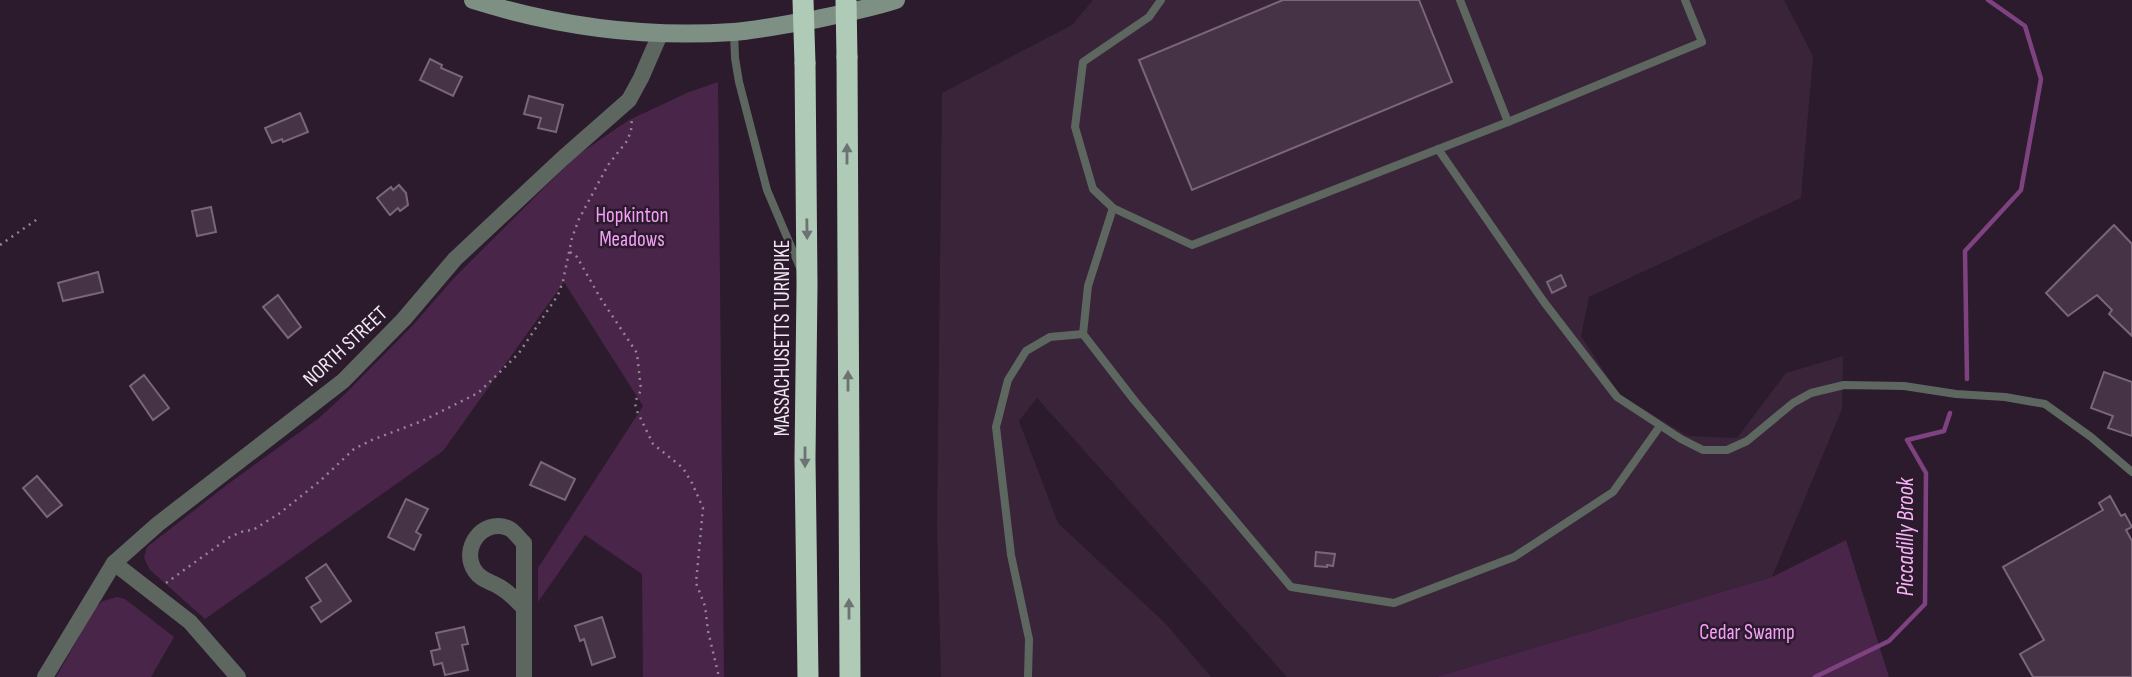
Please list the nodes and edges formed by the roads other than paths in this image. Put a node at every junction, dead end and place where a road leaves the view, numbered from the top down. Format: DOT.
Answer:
graph roads {
  1 [pos="473,0"];
  2 [pos="803,0"];
  3 [pos="846,0"];
  4 [pos="896,0"];
  5 [pos="1161,0"];
  6 [pos="1460,0"];
  7 [pos="1685,0"];
  8 [pos="661,32"];
  9 [pos="734,32"];
  10 [pos="1508,122"];
  11 [pos="1438,149"];
  12 [pos="1113,208"];
  13 [pos="807,285"];
  14 [pos="1083,334"];
  15 [pos="1660,426"];
  16 [pos="2132,472"];
  17 [pos="114,563"];
  18 [pos="523,607"];
  19 [pos="45,677"];
  20 [pos="238,677"];
  21 [pos="524,677"];
  22 [pos="808,677"];
  23 [pos="850,677"];
  24 [pos="1028,677"];
  1 -- 8 [label="main road"];
  2 -- 13 [label="highway, MASSACHUSETTS TURNPIKE, one-way, bridge"];
  23 -- 3 [label="highway, one-way, bridge"];
  4 -- 9 [label="main road"];
  5 -- 12 [label="lane"];
  6 -- 10 [label="lane"];
  7 -- 10 [label="lane"];
  8 -- 9 [label="main road"];
  8 -- 17 [label="street, NORTH STREET"];
  9 -- 13 [label="lane"];
  10 -- 11 [label="lane"];
  11 -- 12 [label="lane"];
  11 -- 15 [label="lane"];
  12 -- 14 [label="lane"];
  13 -- 22 [label="highway, MASSACHUSETTS TURNPIKE, one-way"];
  14 -- 15 [label="lane"];
  14 -- 24 [label="lane"];
  15 -- 16 [label="lane"];
  17 -- 19 [label="street, NORTH STREET"];
  17 -- 20 [label="street"];
  18 -- 18 [label="street"];
  18 -- 21 [label="street"];
}
